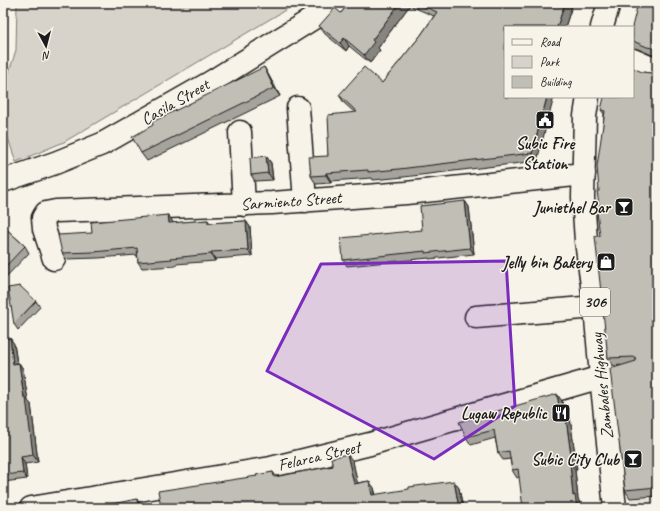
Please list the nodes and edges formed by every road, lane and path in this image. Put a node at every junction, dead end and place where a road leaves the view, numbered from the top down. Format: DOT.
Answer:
graph roads {
  1 [pos="336,3"];
  2 [pos="609,3"];
  3 [pos="602,26"];
  4 [pos="634,60"];
  5 [pos="657,68"];
  6 [pos="588,98"];
  7 [pos="298,108"];
  8 [pos="240,132"];
  9 [pos="584,174"];
  10 [pos="3,181"];
  11 [pos="305,201"];
  12 [pos="244,205"];
  13 [pos="54,259"];
  14 [pos="595,307"];
  15 [pos="476,317"];
  16 [pos="601,377"];
  17 [pos="31,508"];
  18 [pos="615,508"];
  1 -- 10 [label="street, Casila Street"];
  2 -- 3 [label="street"];
  4 -- 5 [label="street"];
  6 -- 9 [label="street, Zambales Highway / 306"];
  7 -- 11 [label="street"];
  8 -- 12 [label="street"];
  9 -- 11 [label="street, Sarmiento Street"];
  9 -- 14 [label="street, Zambales Highway / 306"];
  11 -- 12 [label="street, Sarmiento Street"];
  12 -- 13 [label="street, Sarmiento Street"];
  14 -- 15 [label="street"];
  14 -- 16 [label="street, Zambales Highway / 306"];
  16 -- 17 [label="street, Felarca Street"];
  16 -- 18 [label="street, Zambales Highway / 306"];
}
